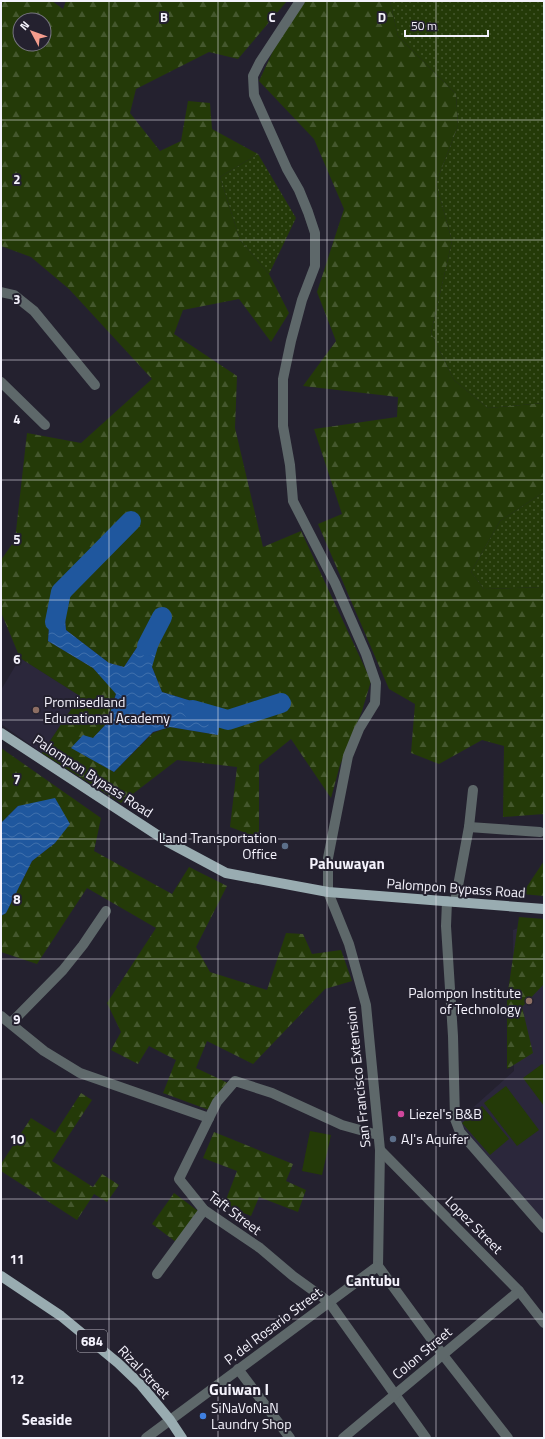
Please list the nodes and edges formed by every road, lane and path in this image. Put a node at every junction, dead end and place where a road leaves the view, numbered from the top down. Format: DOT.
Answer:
graph roads {
  1 [pos="300,1"];
  2 [pos="1,292"];
  3 [pos="1,382"];
  4 [pos="95,385"];
  5 [pos="45,425"];
  6 [pos="1,733"];
  7 [pos="473,790"];
  8 [pos="469,827"];
  9 [pos="540,832"];
  10 [pos="328,892"];
  11 [pos="451,902"];
  12 [pos="544,909"];
  13 [pos="106,911"];
  14 [pos="1,1016"];
  15 [pos="11,1023"];
  16 [pos="209,1118"];
  17 [pos="378,1134"];
  18 [pos="380,1150"];
  19 [pos="204,1210"];
  20 [pos="544,1228"];
  21 [pos="378,1266"];
  22 [pos="157,1274"];
  23 [pos="1,1276"];
  24 [pos="519,1290"];
  25 [pos="329,1302"];
  26 [pos="544,1323"];
  27 [pos="443,1355"];
  28 [pos="238,1369"];
  29 [pos="395,1395"];
  30 [pos="170,1420"];
  31 [pos="146,1438"];
  32 [pos="182,1438"];
  33 [pos="290,1438"];
  34 [pos="344,1438"];
  35 [pos="426,1438"];
  36 [pos="508,1438"];
  1 -- 10 [label="street"];
  2 -- 4 [label="street"];
  3 -- 5 [label="street"];
  6 -- 10 [label="main road, Palompon Bypass Road"];
  7 -- 8 [label="street"];
  8 -- 9 [label="street"];
  8 -- 11 [label="street"];
  10 -- 11 [label="main road, Palompon Bypass Road"];
  10 -- 17 [label="street, San Francisco Extension"];
  11 -- 12 [label="main road, Palompon Bypass Road"];
  11 -- 20 [label="street"];
  13 -- 15 [label="street"];
  14 -- 15 [label="street"];
  15 -- 16 [label="street"];
  16 -- 17 [label="street"];
  16 -- 19 [label="street, Taft Street"];
  17 -- 18 [label="street, San Francisco Extension"];
  18 -- 21 [label="street, San Francisco Extension"];
  18 -- 24 [label="street, Lopez Street"];
  19 -- 22 [label="street"];
  19 -- 25 [label="street, Taft Street"];
  21 -- 25 [label="street, P. del Rosario Street"];
  21 -- 27 [label="street"];
  23 -- 30 [label="main road, Rizal Street / 684"];
  24 -- 26 [label="street, Lopez Street"];
  24 -- 27 [label="street, Colon Street"];
  25 -- 28 [label="street, P. del Rosario Street"];
  25 -- 29 [label="street, Taft Street"];
  27 -- 29 [label="street, Colon Street"];
  27 -- 36 [label="street"];
  28 -- 30 [label="street, P. del Rosario Street"];
  28 -- 33 [label="street"];
  29 -- 34 [label="street, Colon Street"];
  29 -- 35 [label="street, Taft Street"];
  30 -- 31 [label="street, P. del Rosario Street"];
  30 -- 32 [label="main road, Rizal Street / 684"];
}
